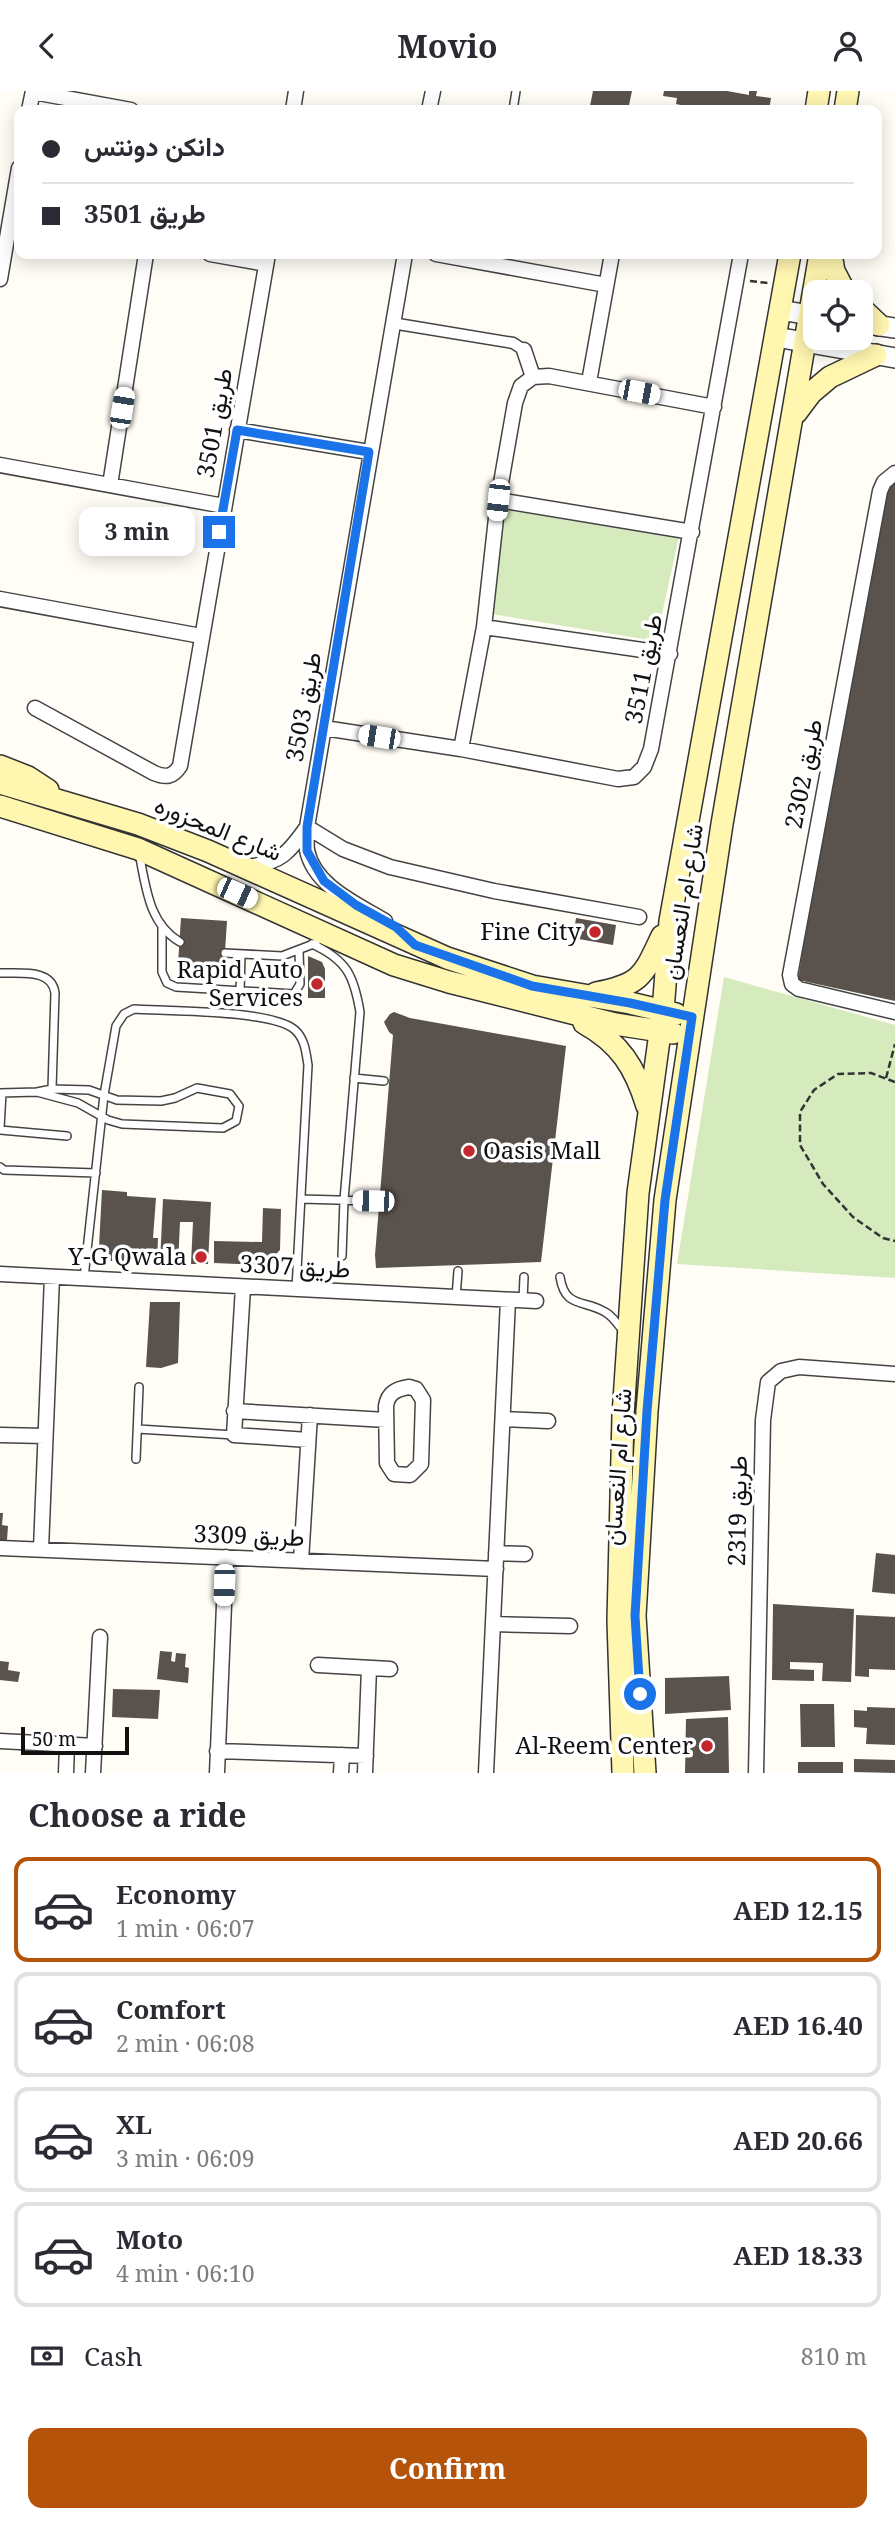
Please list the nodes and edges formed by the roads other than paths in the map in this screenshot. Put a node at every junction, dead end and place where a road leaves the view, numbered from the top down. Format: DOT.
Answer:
graph roads {
  1 [pos="33,91"];
  2 [pos="105,105"];
  3 [pos="14,224"];
  4 [pos="145,259"];
  5 [pos="267,259"];
  6 [pos="404,259"];
  7 [pos="463,259"];
  8 [pos="610,259"];
  9 [pos="740,259"];
  10 [pos="789,259"];
  11 [pos="819,259"];
  12 [pos="832,259"];
  13 [pos="0,279"];
  14 [pos="817,280"];
  15 [pos="839,280"];
  16 [pos="606,285"];
  17 [pos="780,310"];
  18 [pos="803,314"];
  19 [pos="393,323"];
  20 [pos="776,337"];
  21 [pos="803,342"];
  22 [pos="524,350"];
  23 [pos="805,350"];
  24 [pos="849,350"];
  25 [pos="886,357"];
  26 [pos="533,377"];
  27 [pos="589,382"];
  28 [pos="714,407"];
  29 [pos="792,418"];
  30 [pos="237,430"];
  31 [pos="369,452"];
  32 [pos="0,465"];
  33 [pos="895,473"];
  34 [pos="110,485"];
  35 [pos="498,500"];
  36 [pos="224,506"];
  37 [pos="692,531"];
  38 [pos="0,599"];
  39 [pos="484,627"];
  40 [pos="201,636"];
  41 [pos="670,654"];
  42 [pos="35,708"];
  43 [pos="324,728"];
  44 [pos="461,749"];
  45 [pos="0,766"];
  46 [pos="0,783"];
  47 [pos="59,801"];
  48 [pos="2,807"];
  49 [pos="307,827"];
  50 [pos="138,849"];
  51 [pos="343,849"];
  52 [pos="247,868"];
  53 [pos="315,868"];
  54 [pos="639,917"];
  55 [pos="670,921"];
  56 [pos="162,926"];
  57 [pos="320,940"];
  58 [pos="180,942"];
  59 [pos="415,945"];
  60 [pos="299,950"];
  61 [pos="225,953"];
  62 [pos="241,954"];
  63 [pos="0,973"];
  64 [pos="240,992"];
  65 [pos="584,995"];
  66 [pos="557,1009"];
  67 [pos="895,1012"];
  68 [pos="661,1021"];
  69 [pos="690,1026"];
  70 [pos="354,1078"];
  71 [pos="384,1081"];
  72 [pos="52,1089"];
  73 [pos="1,1093"];
  74 [pos="37,1093"];
  75 [pos="104,1095"];
  76 [pos="648,1111"];
  77 [pos="102,1117"];
  78 [pos="0,1129"];
  79 [pos="67,1136"];
  80 [pos="0,1167"];
  81 [pos="96,1173"];
  82 [pos="301,1199"];
  83 [pos="344,1200"];
  84 [pos="373,1201"];
  85 [pos="342,1256"];
  86 [pos="458,1271"];
  87 [pos="0,1274"];
  88 [pos="52,1277"];
  89 [pos="524,1277"];
  90 [pos="560,1277"];
  91 [pos="84,1278"];
  92 [pos="243,1287"];
  93 [pos="296,1290"];
  94 [pos="456,1298"];
  95 [pos="523,1300"];
  96 [pos="628,1338"];
  97 [pos="895,1374"];
  98 [pos="139,1387"];
  99 [pos="234,1411"];
  100 [pos="310,1415"];
  101 [pos="503,1419"];
  102 [pos="386,1420"];
  103 [pos="548,1421"];
  104 [pos="138,1430"];
  105 [pos="0,1434"];
  106 [pos="234,1435"];
  107 [pos="45,1436"];
  108 [pos="308,1440"];
  109 [pos="136,1459"];
  110 [pos="0,1548"];
  111 [pos="41,1549"];
  112 [pos="496,1553"];
  113 [pos="525,1554"];
  114 [pos="226,1557"];
  115 [pos="301,1560"];
  116 [pos="496,1569"];
  117 [pos="493,1624"];
  118 [pos="570,1626"];
  119 [pos="100,1637"];
  120 [pos="318,1665"];
  121 [pos="369,1668"];
  122 [pos="390,1669"];
  123 [pos="0,1741"];
  124 [pos="67,1744"];
  125 [pos="95,1746"];
  126 [pos="217,1751"];
  127 [pos="342,1755"];
  128 [pos="366,1756"];
  129 [pos="66,1773"];
  130 [pos="93,1773"];
  131 [pos="217,1773"];
  132 [pos="341,1773"];
  133 [pos="365,1773"];
  134 [pos="486,1773"];
  135 [pos="623,1773"];
  136 [pos="645,1773"];
  137 [pos="756,1773"];
  1 -- 2 [label="street"];
  3 -- 13 [label="street"];
  4 -- 34 [label="street"];
  5 -- 30 [label="street, طريق 3501"];
  6 -- 19 [label="street, طريق 3503"];
  7 -- 16 [label="street"];
  8 -- 16 [label="street"];
  9 -- 28 [label="street, طريق 3511"];
  10 -- 17 [label="main road, شارع ام النعسان"];
  11 -- 14 [label="main road, شارع ام النعسان"];
  12 -- 15 [label="main road"];
  16 -- 27 [label="street"];
  17 -- 18 [label="street"];
  17 -- 20 [label="main road, شارع ام النعسان"];
  19 -- 22 [label="street"];
  19 -- 31 [label="street, طريق 3503"];
  20 -- 21 [label="street"];
  20 -- 55 [label="main road, شارع ام النعسان"];
  22 -- 26 [label="street"];
  23 -- 29 [label="main road, شارع ام النعسان"];
  24 -- 25 [label="street"];
  25 -- 29 [label="main road"];
  26 -- 27 [label="street"];
  26 -- 35 [label="street"];
  27 -- 28 [label="street"];
  28 -- 37 [label="street, طريق 3511"];
  29 -- 69 [label="main road, شارع ام النعسان"];
  30 -- 31 [label="street"];
  30 -- 36 [label="street, طريق 3501"];
  31 -- 43 [label="street, طريق 3503"];
  32 -- 34 [label="street"];
  33 -- 67 [label="street, طريق 2302"];
  34 -- 36 [label="street"];
  35 -- 37 [label="street"];
  35 -- 39 [label="street"];
  36 -- 40 [label="street, طريق 3501"];
  37 -- 41 [label="street, طريق 3511"];
  38 -- 40 [label="street"];
  39 -- 41 [label="street"];
  39 -- 44 [label="street"];
  40 -- 42 [label="street, طريق 3501"];
  41 -- 44 [label="street, طريق 3511"];
  43 -- 44 [label="street, طريق 3511"];
  43 -- 49 [label="street, طريق 3503"];
  45 -- 47 [label="main road"];
  46 -- 47 [label="main road, شارع المحزوره"];
  47 -- 52 [label="main road, شارع المحزوره"];
  48 -- 50 [label="main road, شارع المحزوره"];
  49 -- 51 [label="street"];
  49 -- 52 [label="street"];
  49 -- 53 [label="street"];
  50 -- 56 [label="lane"];
  50 -- 57 [label="main road, شارع المحزوره"];
  51 -- 53 [label="street"];
  51 -- 54 [label="street"];
  52 -- 59 [label="main road, شارع المحزوره"];
  53 -- 59 [label="street"];
  55 -- 65 [label="main road"];
  55 -- 68 [label="main road, شارع ام النعسان"];
  56 -- 58 [label="lane"];
  56 -- 64 [label="lane"];
  57 -- 60 [label="lane"];
  57 -- 66 [label="main road, شارع المحزوره"];
  57 -- 70 [label="lane"];
  59 -- 65 [label="main road, شارع المحزوره"];
  60 -- 62 [label="lane"];
  60 -- 64 [label="lane"];
  61 -- 62 [label="lane"];
  62 -- 64 [label="lane"];
  63 -- 72 [label="lane"];
  65 -- 68 [label="main road, شارع المحزوره"];
  66 -- 68 [label="main road, شارع المحزوره"];
  66 -- 76 [label="main road"];
  68 -- 69 [label="main road, شارع المحزوره"];
  68 -- 76 [label="main road, شارع ام النعسان"];
  69 -- 136 [label="main road, شارع ام النعسان"];
  70 -- 71 [label="lane"];
  70 -- 83 [label="lane"];
  72 -- 74 [label="lane"];
  72 -- 75 [label="lane"];
  73 -- 74 [label="lane"];
  73 -- 78 [label="lane"];
  74 -- 77 [label="lane"];
  75 -- 77 [label="lane"];
  75 -- 77 [label="lane"];
  75 -- 82 [label="lane"];
  76 -- 96 [label="main road, شارع ام النعسان"];
  77 -- 81 [label="lane"];
  78 -- 79 [label="lane"];
  80 -- 81 [label="lane"];
  81 -- 91 [label="lane"];
  82 -- 83 [label="lane"];
  82 -- 93 [label="lane"];
  83 -- 84 [label="lane"];
  83 -- 85 [label="lane"];
  86 -- 94 [label="lane"];
  87 -- 88 [label="street, طريق 3307"];
  88 -- 91 [label="street, طريق 3307"];
  88 -- 107 [label="street"];
  89 -- 95 [label="lane"];
  90 -- 96 [label="lane"];
  91 -- 92 [label="street, طريق 3307"];
  92 -- 93 [label="street, طريق 3307"];
  92 -- 99 [label="street"];
  93 -- 94 [label="street, طريق 3307"];
  94 -- 95 [label="street, طريق 3307"];
  95 -- 101 [label="street"];
  96 -- 135 [label="main road, شارع ام النعسان"];
  97 -- 137 [label="street, طريق 2319"];
  98 -- 104 [label="lane"];
  99 -- 100 [label="street"];
  99 -- 106 [label="street"];
  100 -- 102 [label="street"];
  100 -- 108 [label="street"];
  101 -- 103 [label="street"];
  101 -- 112 [label="street"];
  102 -- 102 [label="street"];
  104 -- 106 [label="lane"];
  104 -- 109 [label="lane"];
  105 -- 107 [label="street"];
  106 -- 108 [label="street"];
  107 -- 111 [label="street"];
  108 -- 115 [label="street"];
  110 -- 111 [label="street, طريق 3309"];
  111 -- 114 [label="street, طريق 3309"];
  112 -- 113 [label="street"];
  112 -- 116 [label="street"];
  114 -- 115 [label="street, طريق 3309"];
  114 -- 126 [label="street"];
  115 -- 116 [label="street, طريق 3309"];
  116 -- 117 [label="street"];
  117 -- 118 [label="street"];
  117 -- 134 [label="street"];
  119 -- 125 [label="street"];
  120 -- 121 [label="street"];
  121 -- 122 [label="street"];
  121 -- 128 [label="street"];
  123 -- 124 [label="street"];
  124 -- 125 [label="street"];
  124 -- 129 [label="street"];
  125 -- 130 [label="street"];
  126 -- 127 [label="street"];
  126 -- 131 [label="street"];
  127 -- 128 [label="street"];
  127 -- 132 [label="street"];
  128 -- 133 [label="street"];
}
